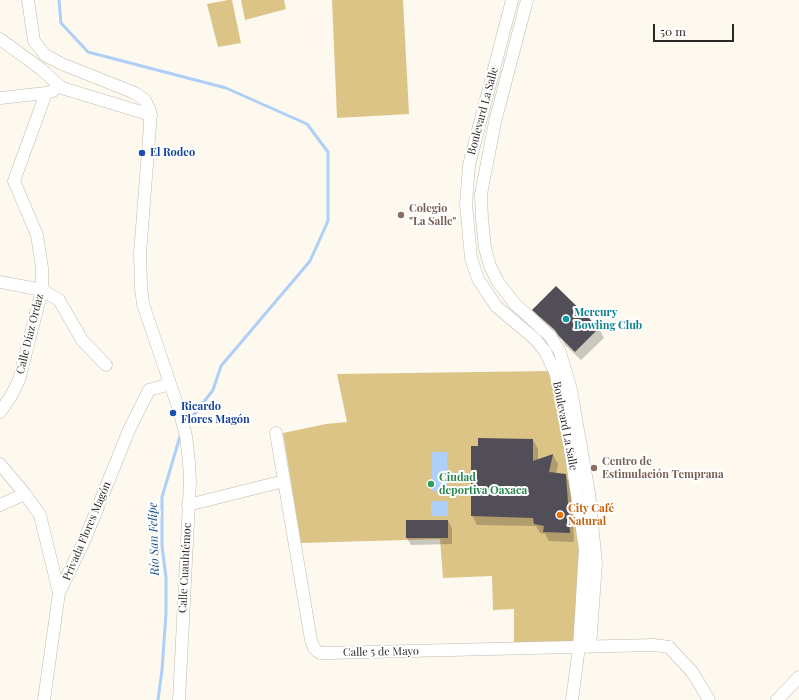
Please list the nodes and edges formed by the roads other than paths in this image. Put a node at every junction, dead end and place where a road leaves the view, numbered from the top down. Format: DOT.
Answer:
graph roads {
  1 [pos="28,0"];
  2 [pos="512,0"];
  3 [pos="527,0"];
  4 [pos="0,39"];
  5 [pos="62,88"];
  6 [pos="46,93"];
  7 [pos="0,98"];
  8 [pos="151,115"];
  9 [pos="0,282"];
  10 [pos="42,290"];
  11 [pos="106,365"];
  12 [pos="170,384"];
  13 [pos="0,412"];
  14 [pos="276,433"];
  15 [pos="0,464"];
  16 [pos="284,481"];
  17 [pos="25,494"];
  18 [pos="0,505"];
  19 [pos="188,505"];
  20 [pos="59,593"];
  21 [pos="584,647"];
  22 [pos="799,678"];
  23 [pos="44,700"];
  24 [pos="179,700"];
  25 [pos="572,700"];
  26 [pos="709,700"];
  27 [pos="777,700"];
  1 -- 8 [label="street"];
  2 -- 21 [label="street, Boulevard La Salle"];
  3 -- 21 [label="street, Boulevard La Salle"];
  4 -- 5 [label="street"];
  5 -- 6 [label="street"];
  5 -- 8 [label="street"];
  6 -- 7 [label="street"];
  6 -- 10 [label="street, Calle Díaz Ordaz"];
  8 -- 12 [label="street, Calle Cuauhtémoc"];
  9 -- 10 [label="street"];
  10 -- 11 [label="street"];
  10 -- 13 [label="street, Calle Díaz Ordaz"];
  12 -- 19 [label="street, Calle Cuauhtémoc"];
  12 -- 20 [label="street, Privada Flores Magón"];
  14 -- 16 [label="street, Calle 5 de Mayo"];
  15 -- 17 [label="street"];
  16 -- 19 [label="street"];
  16 -- 21 [label="street, Calle 5 de Mayo"];
  17 -- 18 [label="street"];
  17 -- 20 [label="street"];
  19 -- 24 [label="street, Calle Cuauhtémoc"];
  20 -- 23 [label="street, Privada Flores Magón"];
  21 -- 25 [label="street"];
  21 -- 26 [label="street, Calle 5 de Mayo"];
  22 -- 27 [label="street"];
}
